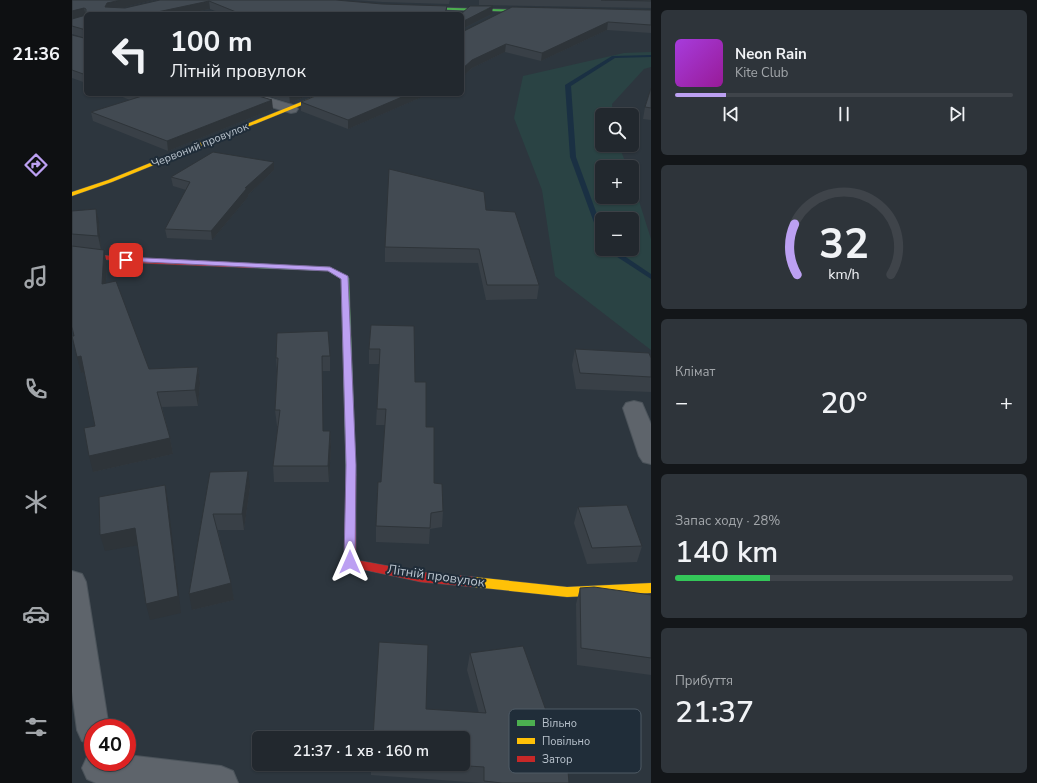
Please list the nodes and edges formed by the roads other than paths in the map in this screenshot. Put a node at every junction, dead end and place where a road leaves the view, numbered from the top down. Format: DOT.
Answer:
graph roads {
  1 [pos="405,8"];
  2 [pos="507,11"];
  3 [pos="545,12"];
  4 [pos="488,21"];
  5 [pos="249,96"];
  6 [pos="321,96"];
  7 [pos="291,109"];
  8 [pos="72,194"];
  9 [pos="72,254"];
  10 [pos="634,408"];
  11 [pos="651,456"];
  12 [pos="72,582"];
  13 [pos="651,588"];
  14 [pos="91,719"];
  15 [pos="99,771"];
  16 [pos="221,783"];
  1 -- 2 [label="street"];
  2 -- 3 [label="street"];
  2 -- 4 [label="street"];
  5 -- 7 [label="street"];
  6 -- 7 [label="street, Червоний провулок"];
  7 -- 8 [label="street, Червоний провулок"];
  9 -- 13 [label="street, Літній провулок"];
  10 -- 11 [label="street"];
  12 -- 14 [label="street"];
  15 -- 16 [label="street"];
}
